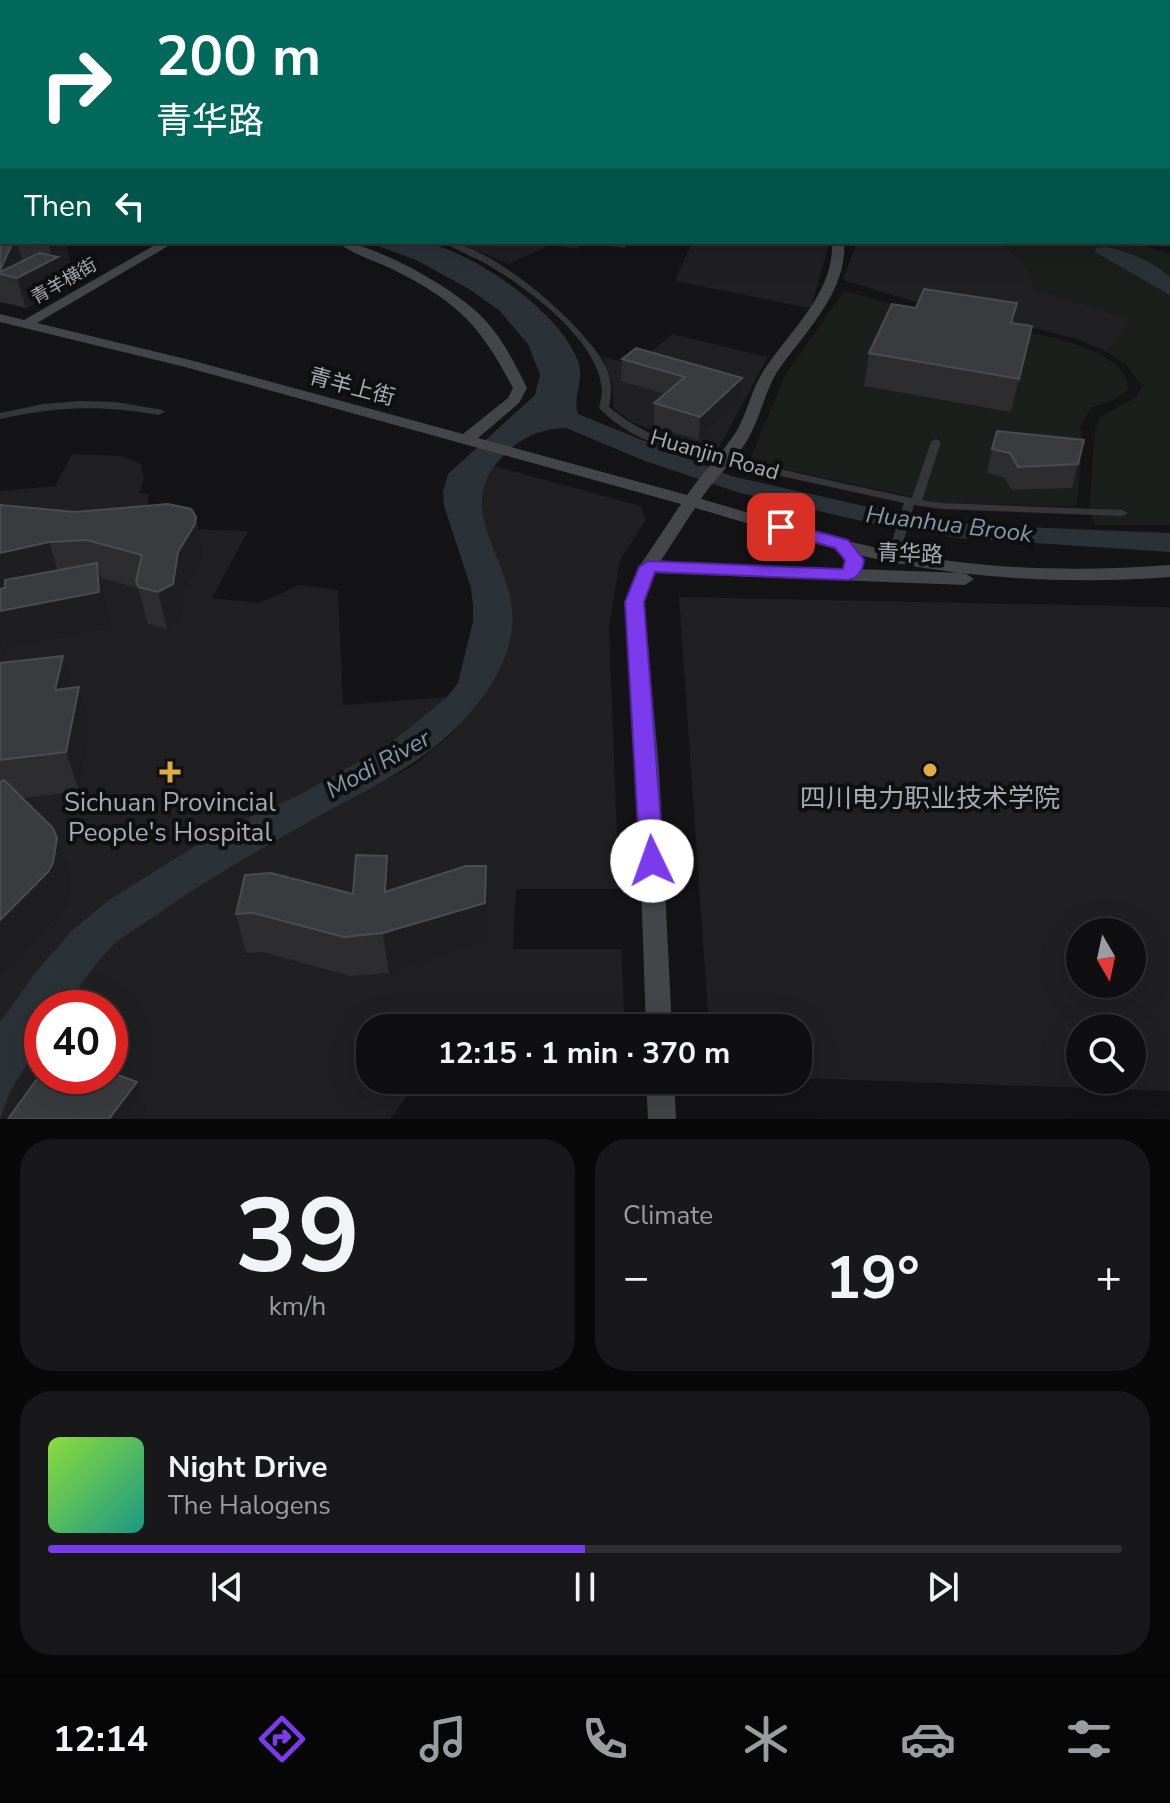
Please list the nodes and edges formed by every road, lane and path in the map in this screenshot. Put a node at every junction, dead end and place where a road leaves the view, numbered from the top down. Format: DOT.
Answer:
graph roads {
  1 [pos="166,244"];
  2 [pos="347,244"];
  3 [pos="453,244"];
  4 [pos="838,244"];
  5 [pos="0,318"];
  6 [pos="0,325"];
  7 [pos="22,326"];
  8 [pos="159,412"];
  9 [pos="0,416"];
  10 [pos="936,442"];
  11 [pos="468,444"];
  12 [pos="721,463"];
  13 [pos="692,499"];
  14 [pos="913,501"];
  15 [pos="1122,513"];
  16 [pos="842,544"];
  17 [pos="893,557"];
  18 [pos="648,567"];
  19 [pos="1170,571"];
  20 [pos="848,575"];
  21 [pos="1170,582"];
  22 [pos="658,1014"];
  23 [pos="661,1094"];
  24 [pos="662,1119"];
  1 -- 7 [label="main road, 青羊横街"];
  2 -- 11 [label="main road"];
  3 -- 12 [label="street, Huanjin Road"];
  4 -- 12 [label="main road"];
  5 -- 7 [label="main road, 青羊上街"];
  6 -- 7 [label="main road, 青羊上街"];
  7 -- 11 [label="main road, 青羊上街"];
  8 -- 9 [label="street"];
  10 -- 14 [label="street"];
  11 -- 13 [label="main road, 青羊上街"];
  12 -- 13 [label="main road"];
  12 -- 14 [label="street, Huanjin Road"];
  13 -- 16 [label="main road, 青华路"];
  13 -- 18 [label="main road"];
  14 -- 15 [label="street, Huanjin Road"];
  14 -- 17 [label="street"];
  16 -- 17 [label="main road, 青华路"];
  16 -- 20 [label="main road"];
  17 -- 19 [label="main road, 青华路"];
  18 -- 20 [label="main road, 青华路"];
  18 -- 22 [label="main road"];
  20 -- 21 [label="main road, 青华路"];
  23 -- 24 [label="main road"];
}
